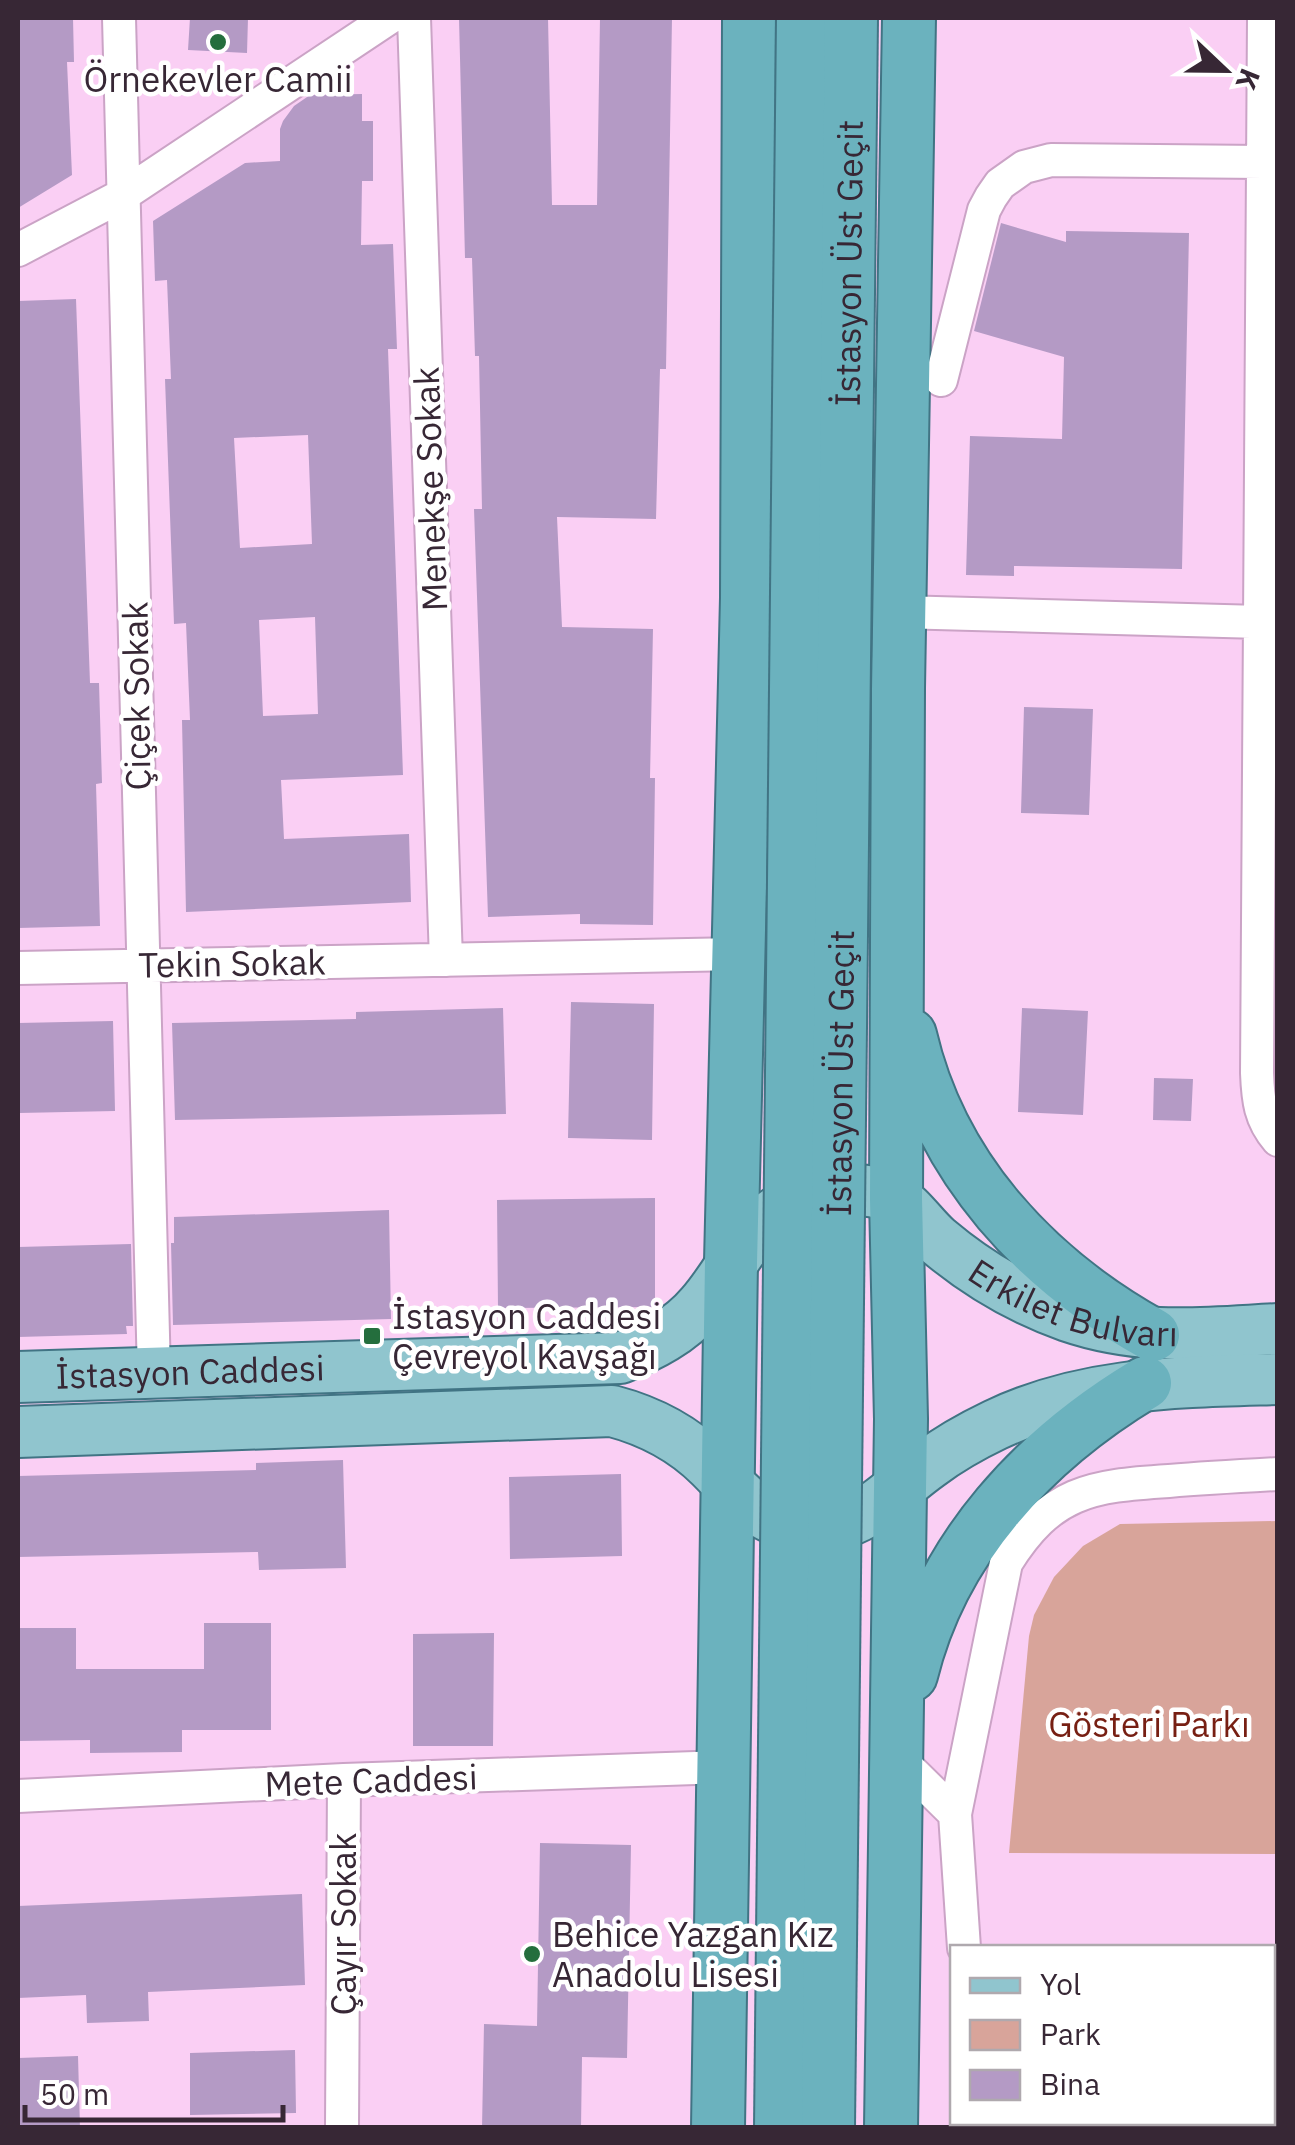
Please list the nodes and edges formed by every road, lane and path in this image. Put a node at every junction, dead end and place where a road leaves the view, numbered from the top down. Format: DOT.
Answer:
graph roads {
  1 [pos="119,18"];
  2 [pos="389,18"];
  3 [pos="414,18"];
  4 [pos="749,18"];
  5 [pos="803,18"];
  6 [pos="851,18"];
  7 [pos="909,18"];
  8 [pos="1264,18"];
  9 [pos="1264,162"];
  10 [pos="124,194"];
  11 [pos="18,250"];
  12 [pos="940,380"];
  13 [pos="899,612"];
  14 [pos="1260,622"];
  15 [pos="897,951"];
  16 [pos="739,954"];
  17 [pos="446,960"];
  18 [pos="143,964"];
  19 [pos="18,968"];
  20 [pos="1278,1140"];
  21 [pos="896,1199"];
  22 [pos="731,1262"];
  23 [pos="1278,1329"];
  24 [pos="1149,1359"];
  25 [pos="154,1374"];
  26 [pos="18,1377"];
  27 [pos="1278,1378"];
  28 [pos="18,1432"];
  29 [pos="1278,1474"];
  30 [pos="728,1484"];
  31 [pos="900,1487"];
  32 [pos="895,1755"];
  33 [pos="724,1768"];
  34 [pos="344,1780"];
  35 [pos="18,1796"];
  36 [pos="955,1814"];
  37 [pos="964,1945"];
  38 [pos="342,2128"];
  39 [pos="718,2128"];
  40 [pos="781,2128"];
  41 [pos="828,2128"];
  42 [pos="892,2128"];
  1 -- 10 [label="street, Çiçek Sokak"];
  2 -- 10 [label="street"];
  3 -- 17 [label="street, Menekşe Sokak"];
  4 -- 16 [label="highway"];
  5 -- 40 [label="highway, İstasyon Üst Geçit, bridge"];
  6 -- 41 [label="highway, İstasyon Üst Geçit, bridge"];
  7 -- 13 [label="highway"];
  8 -- 9 [label="street"];
  9 -- 12 [label="street"];
  9 -- 14 [label="street"];
  10 -- 11 [label="street"];
  10 -- 18 [label="street, Çiçek Sokak"];
  13 -- 14 [label="street"];
  13 -- 15 [label="highway"];
  14 -- 20 [label="street"];
  15 -- 21 [label="highway"];
  15 -- 24 [label="highway"];
  16 -- 17 [label="street, Tekin Sokak"];
  16 -- 22 [label="highway"];
  17 -- 18 [label="street, Tekin Sokak"];
  18 -- 19 [label="street, Tekin Sokak"];
  18 -- 25 [label="street, Çiçek Sokak"];
  21 -- 22 [label="main road, İstasyon Caddesi"];
  21 -- 24 [label="main road, Erkilet Bulvarı"];
  21 -- 31 [label="highway"];
  22 -- 25 [label="main road, İstasyon Caddesi"];
  22 -- 30 [label="highway"];
  23 -- 24 [label="main road, Erkilet Bulvarı"];
  24 -- 27 [label="main road, Erkilet Bulvarı"];
  24 -- 31 [label="main road, Erkilet Bulvarı"];
  24 -- 32 [label="highway"];
  25 -- 26 [label="main road, İstasyon Caddesi"];
  28 -- 30 [label="main road, İstasyon Caddesi"];
  29 -- 36 [label="street"];
  30 -- 31 [label="main road, İstasyon Caddesi"];
  30 -- 33 [label="highway"];
  31 -- 32 [label="highway"];
  32 -- 36 [label="street"];
  32 -- 42 [label="highway"];
  33 -- 34 [label="street, Mete Caddesi"];
  33 -- 39 [label="highway"];
  34 -- 35 [label="street, Mete Caddesi"];
  34 -- 38 [label="street, Çayır Sokak"];
  36 -- 37 [label="street"];
}
